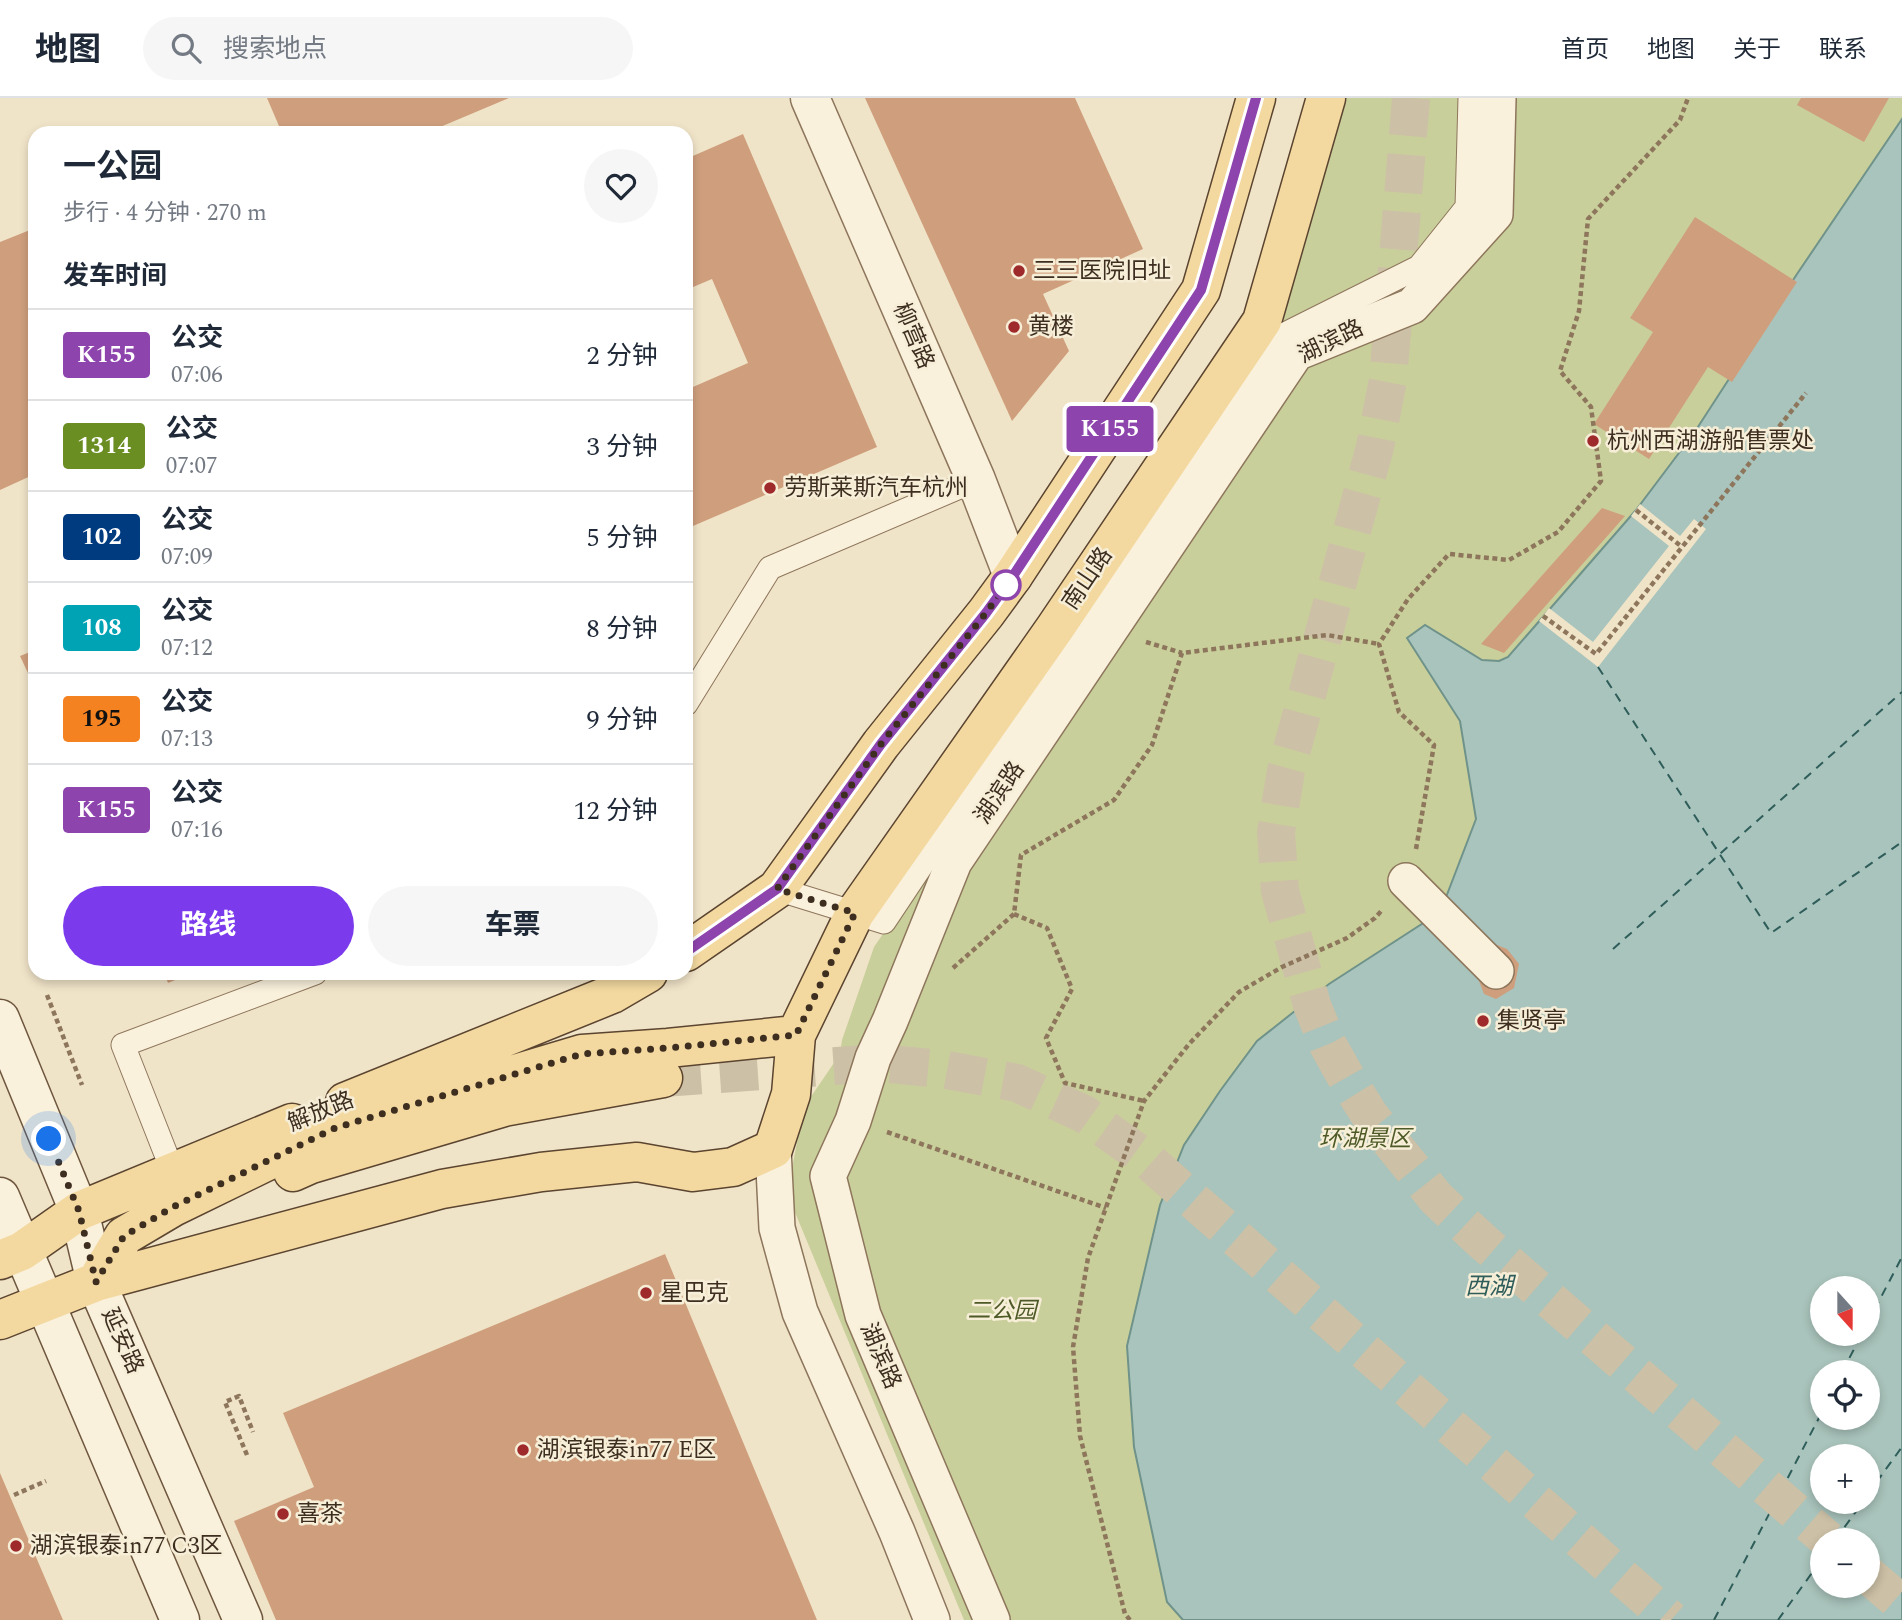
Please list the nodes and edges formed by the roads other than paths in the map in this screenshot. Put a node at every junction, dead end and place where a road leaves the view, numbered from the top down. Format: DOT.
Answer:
graph roads {
  1 [pos="810,98"];
  2 [pos="1256,98"];
  3 [pos="1326,98"];
  4 [pos="1470,98"];
  5 [pos="1498,98"];
  6 [pos="976,480"];
  7 [pos="1013,576"];
  8 [pos="693,693"];
  9 [pos="1406,881"];
  10 [pos="777,889"];
  11 [pos="855,913"];
  12 [pos="693,947"];
  13 [pos="1496,971"];
  14 [pos="296,980"];
  15 [pos="636,980"];
  16 [pos="0,1019"];
  17 [pos="796,1035"];
  18 [pos="663,1078"];
  19 [pos="773,1149"];
  20 [pos="173,1172"];
  21 [pos="0,1198"];
  22 [pos="79,1211"];
  23 [pos="11,1256"];
  24 [pos="96,1282"];
  25 [pos="43,1302"];
  26 [pos="0,1320"];
  27 [pos="180,1620"];
  28 [pos="243,1620"];
  29 [pos="932,1620"];
  30 [pos="992,1620"];
  1 -- 6 [label="main road, 柳营路"];
  2 -- 7 [label="main road"];
  3 -- 11 [label="main road, 南山路"];
  4 -- 11 [label="lane"];
  5 -- 30 [label="street, 湖滨路"];
  6 -- 7 [label="main road, 柳营路"];
  6 -- 8 [label="lane"];
  7 -- 10 [label="main road"];
  9 -- 13 [label="street"];
  10 -- 11 [label="lane"];
  10 -- 12 [label="main road"];
  11 -- 17 [label="main road, 南山路"];
  14 -- 20 [label="lane"];
  15 -- 20 [label="main road, 解放路"];
  16 -- 22 [label="main road, 延安路"];
  17 -- 19 [label="main road"];
  17 -- 24 [label="main road"];
  18 -- 24 [label="main road"];
  19 -- 24 [label="main road"];
  19 -- 29 [label="street"];
  20 -- 22 [label="main road, 解放路"];
  21 -- 23 [label="main road"];
  22 -- 23 [label="main road, 解放路"];
  22 -- 24 [label="main road, 延安路"];
  23 -- 25 [label="main road"];
  24 -- 25 [label="main road"];
  24 -- 28 [label="main road, 延安路"];
  25 -- 26 [label="main road"];
  25 -- 27 [label="main road"];
}
